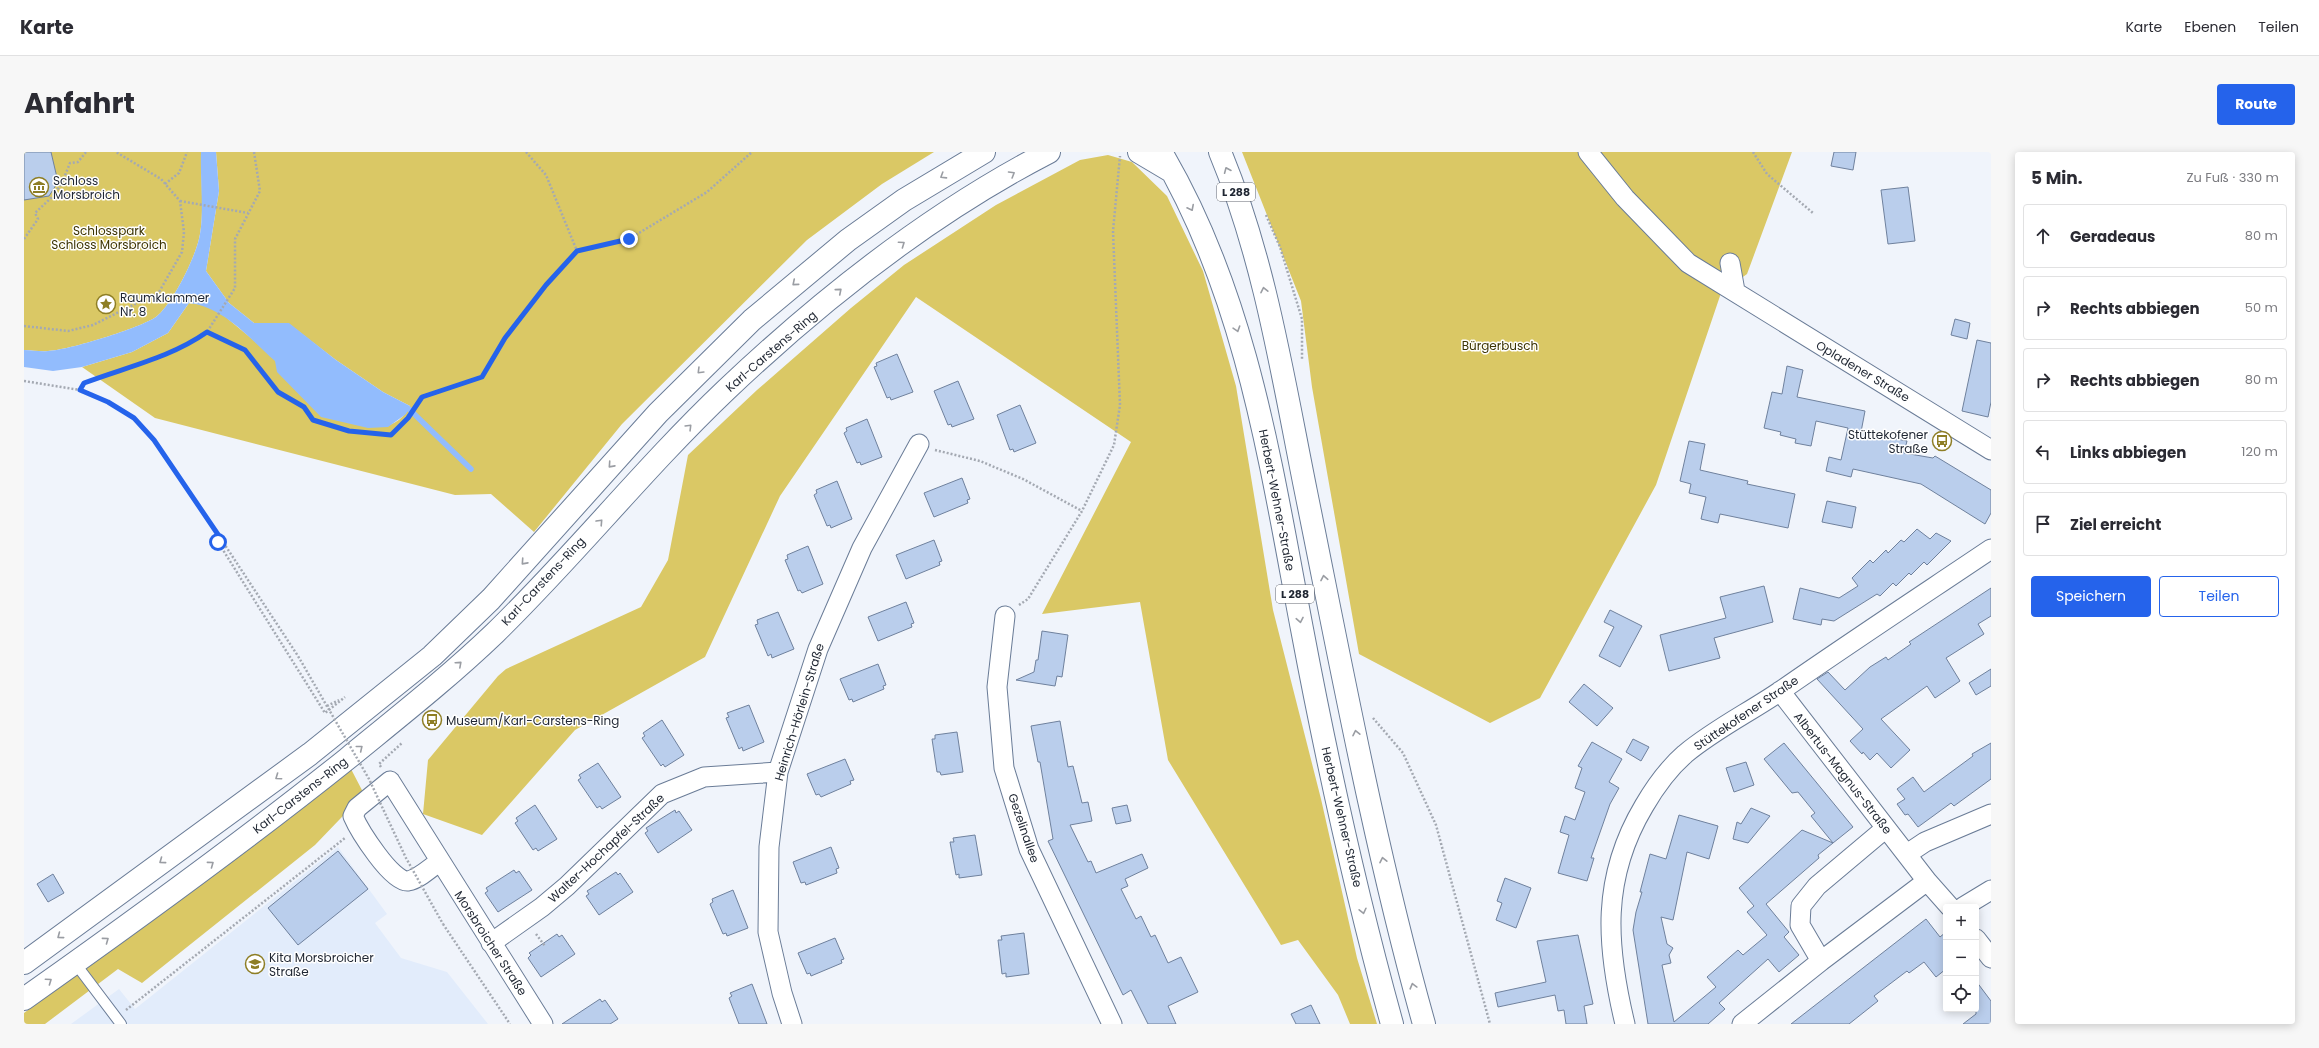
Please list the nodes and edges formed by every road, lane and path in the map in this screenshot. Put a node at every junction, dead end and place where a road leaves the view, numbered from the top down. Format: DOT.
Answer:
graph roads {
  1 [pos="86,152"];
  2 [pos="116,152"];
  3 [pos="187,152"];
  4 [pos="254,152"];
  5 [pos="526,152"];
  6 [pos="752,152"];
  7 [pos="1049,152"];
  8 [pos="1122,152"];
  9 [pos="1139,152"];
  10 [pos="1161,152"];
  11 [pos="1220,152"];
  12 [pos="1588,152"];
  13 [pos="1753,152"];
  14 [pos="980,153"];
  15 [pos="1174,173"];
  16 [pos="166,184"];
  17 [pos="180,200"];
  18 [pos="1263,210"];
  19 [pos="248,213"];
  20 [pos="1814,213"];
  21 [pos="24,239"];
  22 [pos="577,251"];
  23 [pos="1730,263"];
  24 [pos="1735,291"];
  25 [pos="24,326"];
  26 [pos="207,332"];
  27 [pos="1302,366"];
  28 [pos="24,381"];
  29 [pos="80,390"];
  30 [pos="919,444"];
  31 [pos="1991,450"];
  32 [pos="1082,511"];
  33 [pos="219,536"];
  34 [pos="1991,549"];
  35 [pos="1005,616"];
  36 [pos="1780,691"];
  37 [pos="327,706"];
  38 [pos="1370,716"];
  39 [pos="402,743"];
  40 [pos="778,772"];
  41 [pos="390,781"];
  42 [pos="1991,814"];
  43 [pos="358,828"];
  44 [pos="1886,828"];
  45 [pos="1907,854"];
  46 [pos="439,862"];
  47 [pos="1926,881"];
  48 [pos="1991,890"];
  49 [pos="1947,904"];
  50 [pos="1968,904"];
  51 [pos="1977,940"];
  52 [pos="491,943"];
  53 [pos="1991,958"];
  54 [pos="1821,961"];
  55 [pos="24,963"];
  56 [pos="75,963"];
  57 [pos="24,999"];
  58 [pos="118,1021"];
  59 [pos="510,1024"];
  60 [pos="543,1024"];
  61 [pos="792,1024"];
  62 [pos="1112,1024"];
  63 [pos="1392,1024"];
  64 [pos="1424,1024"];
  65 [pos="1490,1024"];
  66 [pos="1625,1024"];
  67 [pos="1742,1024"];
  1 -- 21 [label="path"];
  2 -- 16 [label="path"];
  3 -- 16 [label="path"];
  4 -- 19 [label="path"];
  5 -- 22 [label="path"];
  6 -- 22 [label="path"];
  56 -- 7 [label="main road, Karl-Carstens-Ring, one-way"];
  8 -- 32 [label="path"];
  9 -- 15 [label="main road"];
  10 -- 15 [label="main road, Herbert-Wehner-Straße / L 288"];
  64 -- 11 [label="main road, L 288, one-way"];
  12 -- 24 [label="street, Opladener Straße"];
  13 -- 20 [label="path"];
  14 -- 55 [label="main road, one-way"];
  15 -- 63 [label="main road, Herbert-Wehner-Straße / L 288, one-way"];
  16 -- 17 [label="path"];
  17 -- 19 [label="path"];
  17 -- 25 [label="path"];
  18 -- 27 [label="path"];
  19 -- 26 [label="path"];
  22 -- 26 [label="path"];
  23 -- 24 [label="street"];
  24 -- 31 [label="street, Opladener Straße"];
  26 -- 29 [label="path"];
  28 -- 29 [label="path"];
  29 -- 33 [label="path"];
  30 -- 32 [label="path"];
  30 -- 40 [label="street, Heinrich-Hörlein-Straße"];
  32 -- 35 [label="path"];
  33 -- 37 [label="path, bridge"];
  33 -- 37 [label="path"];
  34 -- 36 [label="street, Stüttekofener Straße"];
  35 -- 62 [label="street, Gezelinallee"];
  36 -- 44 [label="street, Albertus-Magnus-Straße"];
  36 -- 66 [label="street, Stüttekofener Straße"];
  37 -- 59 [label="path, bridge"];
  38 -- 65 [label="path"];
  39 -- 41 [label="path"];
  40 -- 52 [label="street, Walter-Hochapfel-Straße"];
  40 -- 61 [label="street, Heinrich-Hörlein-Straße"];
  41 -- 43 [label="street"];
  41 -- 46 [label="street, Morsbroicher Straße"];
  42 -- 45 [label="street"];
  43 -- 46 [label="street"];
  43 -- 58 [label="path"];
  44 -- 45 [label="street, Albertus-Magnus-Straße"];
  44 -- 54 [label="street"];
  45 -- 47 [label="street, Albertus-Magnus-Straße"];
  46 -- 52 [label="street, Morsbroicher Straße"];
  47 -- 49 [label="street, Albertus-Magnus-Straße"];
  47 -- 54 [label="street"];
  48 -- 50 [label="street"];
  51 -- 53 [label="street"];
  52 -- 60 [label="street, Morsbroicher Straße"];
  54 -- 67 [label="street"];
  57 -- 56 [label="main road, Karl-Carstens-Ring, one-way"];
  56 -- 58 [label="lane"];
}
